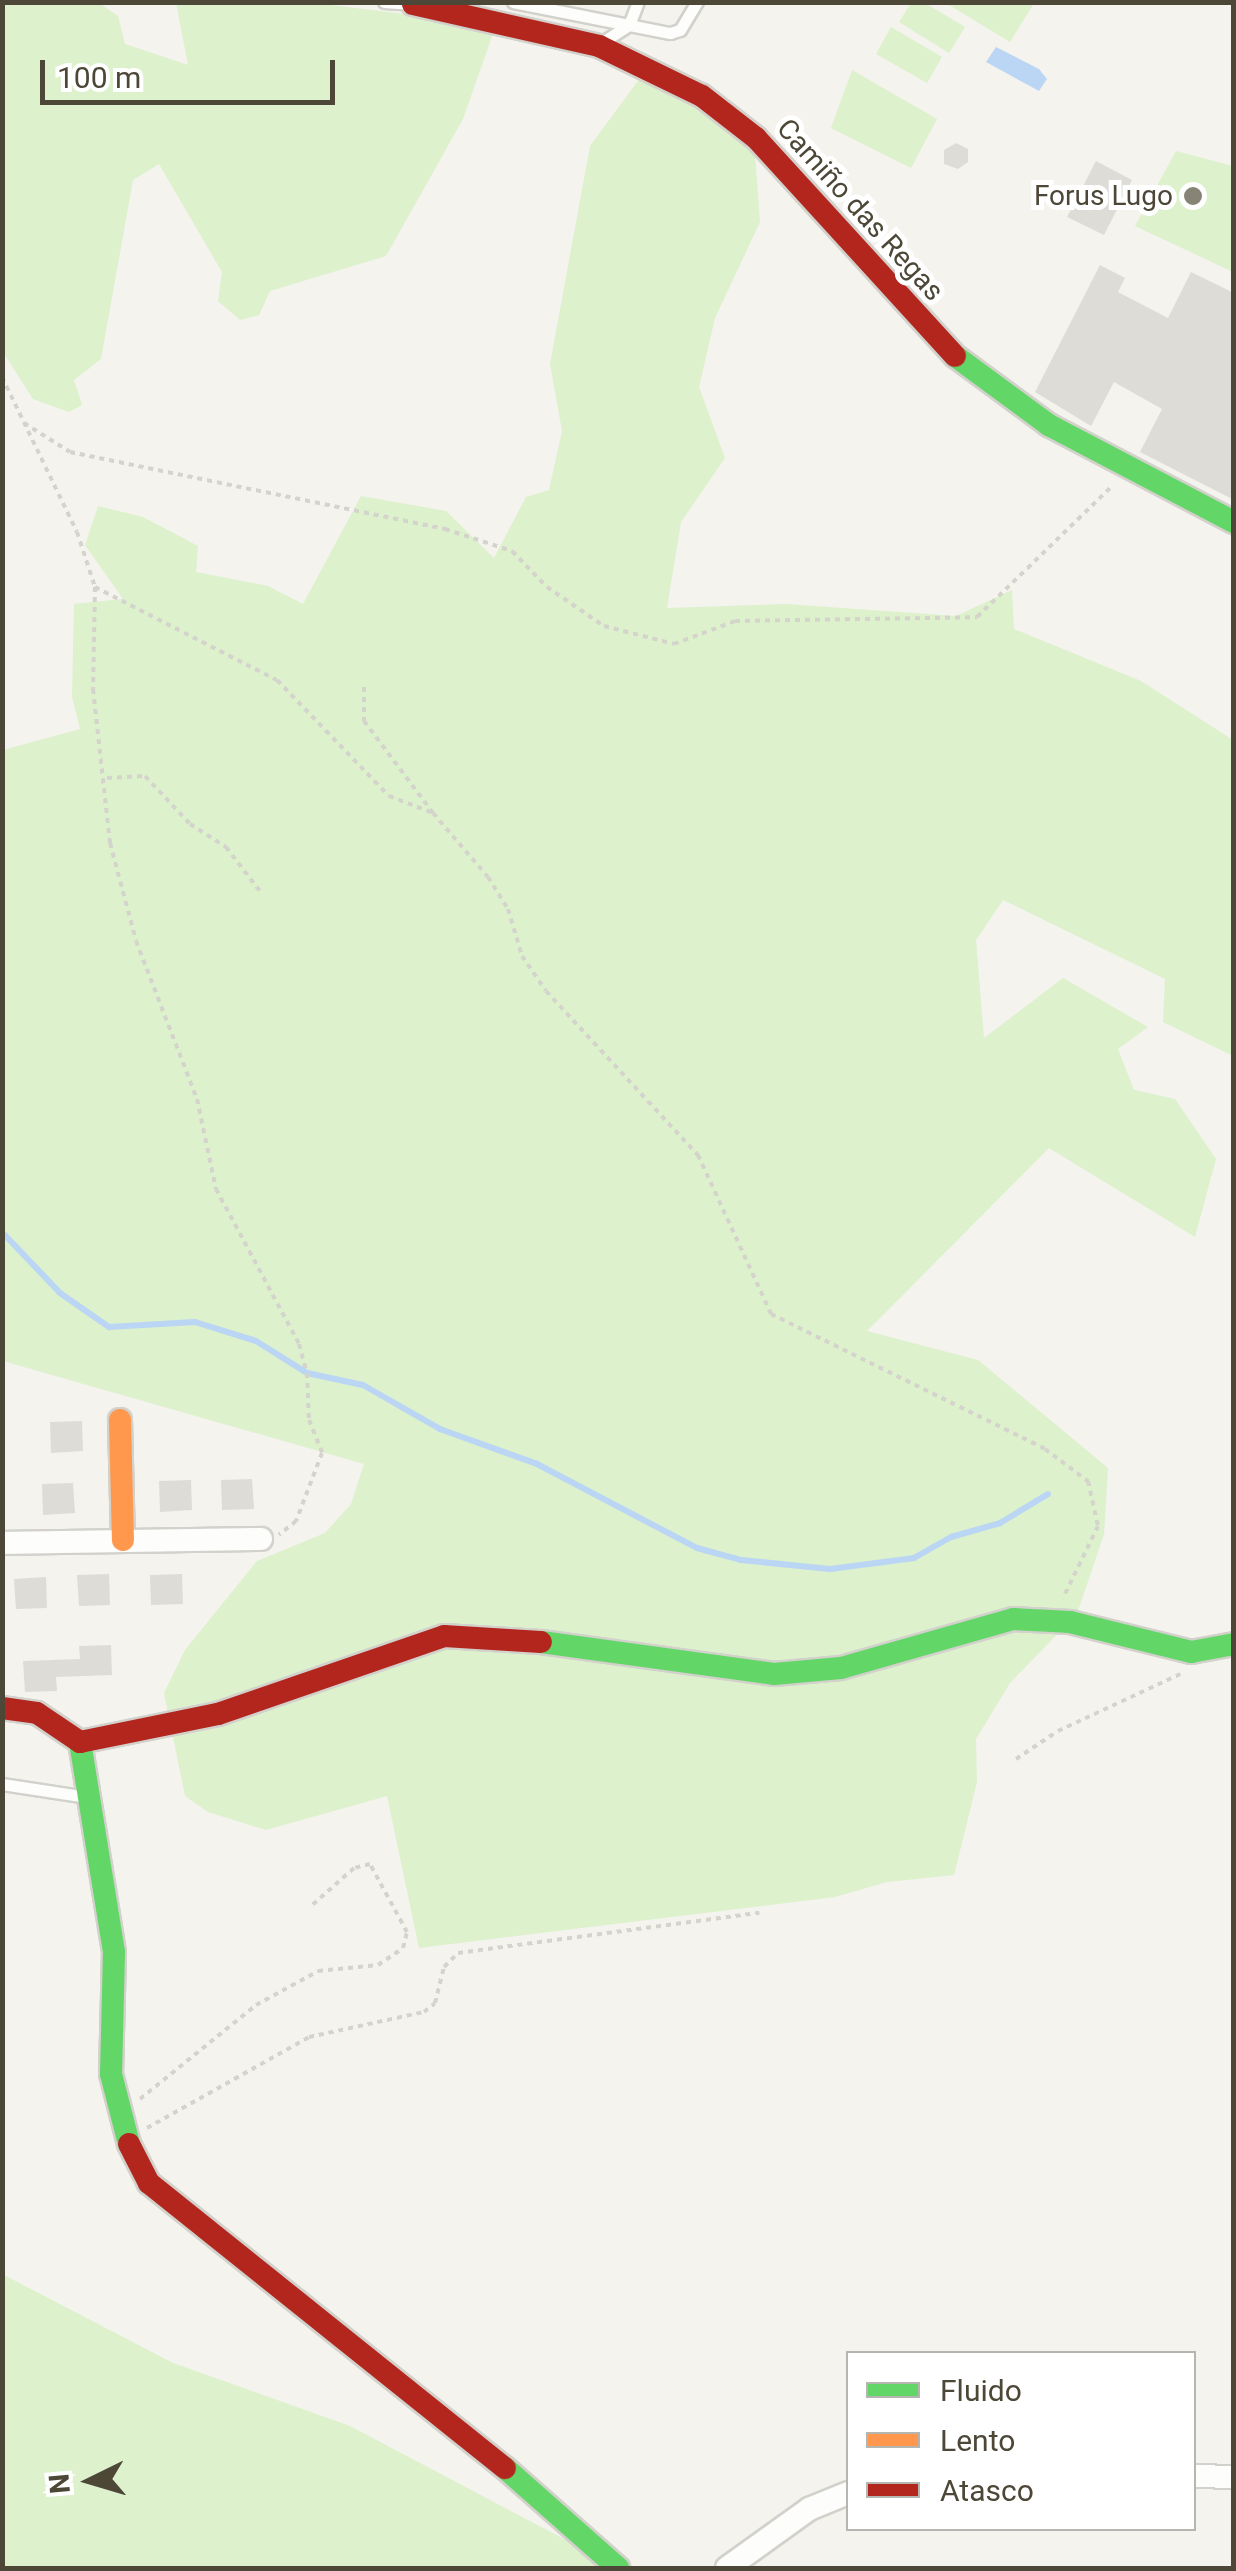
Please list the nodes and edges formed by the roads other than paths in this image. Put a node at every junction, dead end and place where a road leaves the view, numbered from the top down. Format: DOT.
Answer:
graph roads {
  1 [pos="384,2"];
  2 [pos="513,2"];
  3 [pos="638,2"];
  4 [pos="696,2"];
  5 [pos="415,3"];
  6 [pos="629,25"];
  7 [pos="599,46"];
  8 [pos="1234,522"];
  9 [pos="120,1420"];
  10 [pos="261,1539"];
  11 [pos="123,1540"];
  12 [pos="2,1543"];
  13 [pos="1234,1644"];
  14 [pos="2,1708"];
  15 [pos="80,1742"];
  16 [pos="2,1784"];
  17 [pos="92,1798"];
  18 [pos="1196,2476"];
  19 [pos="1234,2478"];
  20 [pos="846,2494"];
  21 [pos="618,2568"];
  22 [pos="727,2568"];
  1 -- 5 [label="lane"];
  2 -- 6 [label="lane"];
  3 -- 6 [label="lane"];
  4 -- 6 [label="lane"];
  5 -- 7 [label="street, Camiño das Regas"];
  6 -- 7 [label="lane"];
  7 -- 8 [label="street, Camiño das Regas"];
  9 -- 11 [label="street"];
  10 -- 11 [label="street"];
  11 -- 12 [label="street"];
  13 -- 15 [label="street"];
  14 -- 15 [label="street"];
  15 -- 17 [label="street"];
  16 -- 17 [label="lane"];
  17 -- 21 [label="street"];
  18 -- 19 [label="street"];
  20 -- 22 [label="street"];
}
